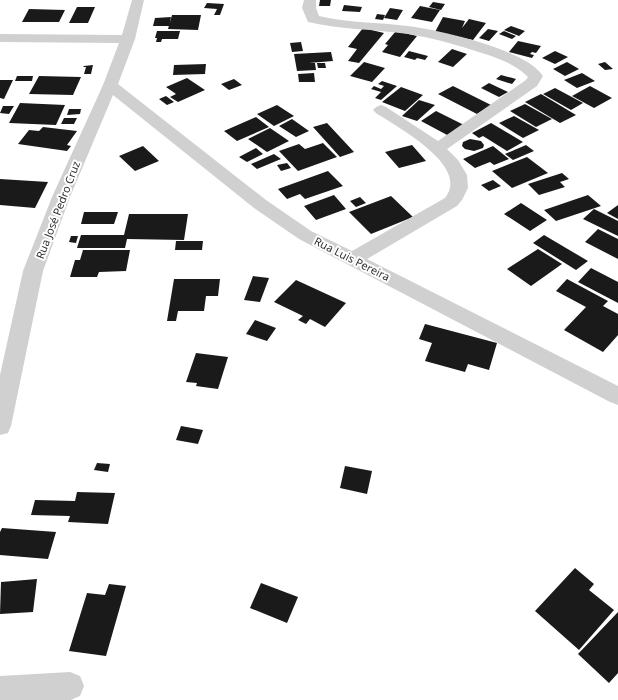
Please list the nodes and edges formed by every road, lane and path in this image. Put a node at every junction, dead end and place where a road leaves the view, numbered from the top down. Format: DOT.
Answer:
graph roads {
  1 [pos="138,0"];
  2 [pos="310,0"];
  3 [pos="0,38"];
  4 [pos="128,39"];
  5 [pos="110,84"];
  6 [pos="381,110"];
  7 [pos="438,148"];
  8 [pos="351,260"];
  9 [pos="618,396"];
  10 [pos="0,426"];
  11 [pos="70,686"];
  12 [pos="0,690"];
  1 -- 4 [label="street, Rua José Pedro Cruz"];
  2 -- 7 [label="street"];
  3 -- 4 [label="street"];
  4 -- 5 [label="street, Rua José Pedro Cruz"];
  5 -- 8 [label="street, Rua Luis Pereira"];
  5 -- 10 [label="street, Rua José Pedro Cruz"];
  6 -- 7 [label="street"];
  7 -- 8 [label="street"];
  8 -- 9 [label="street, Rua Luis Pereira"];
  11 -- 12 [label="street"];
}
